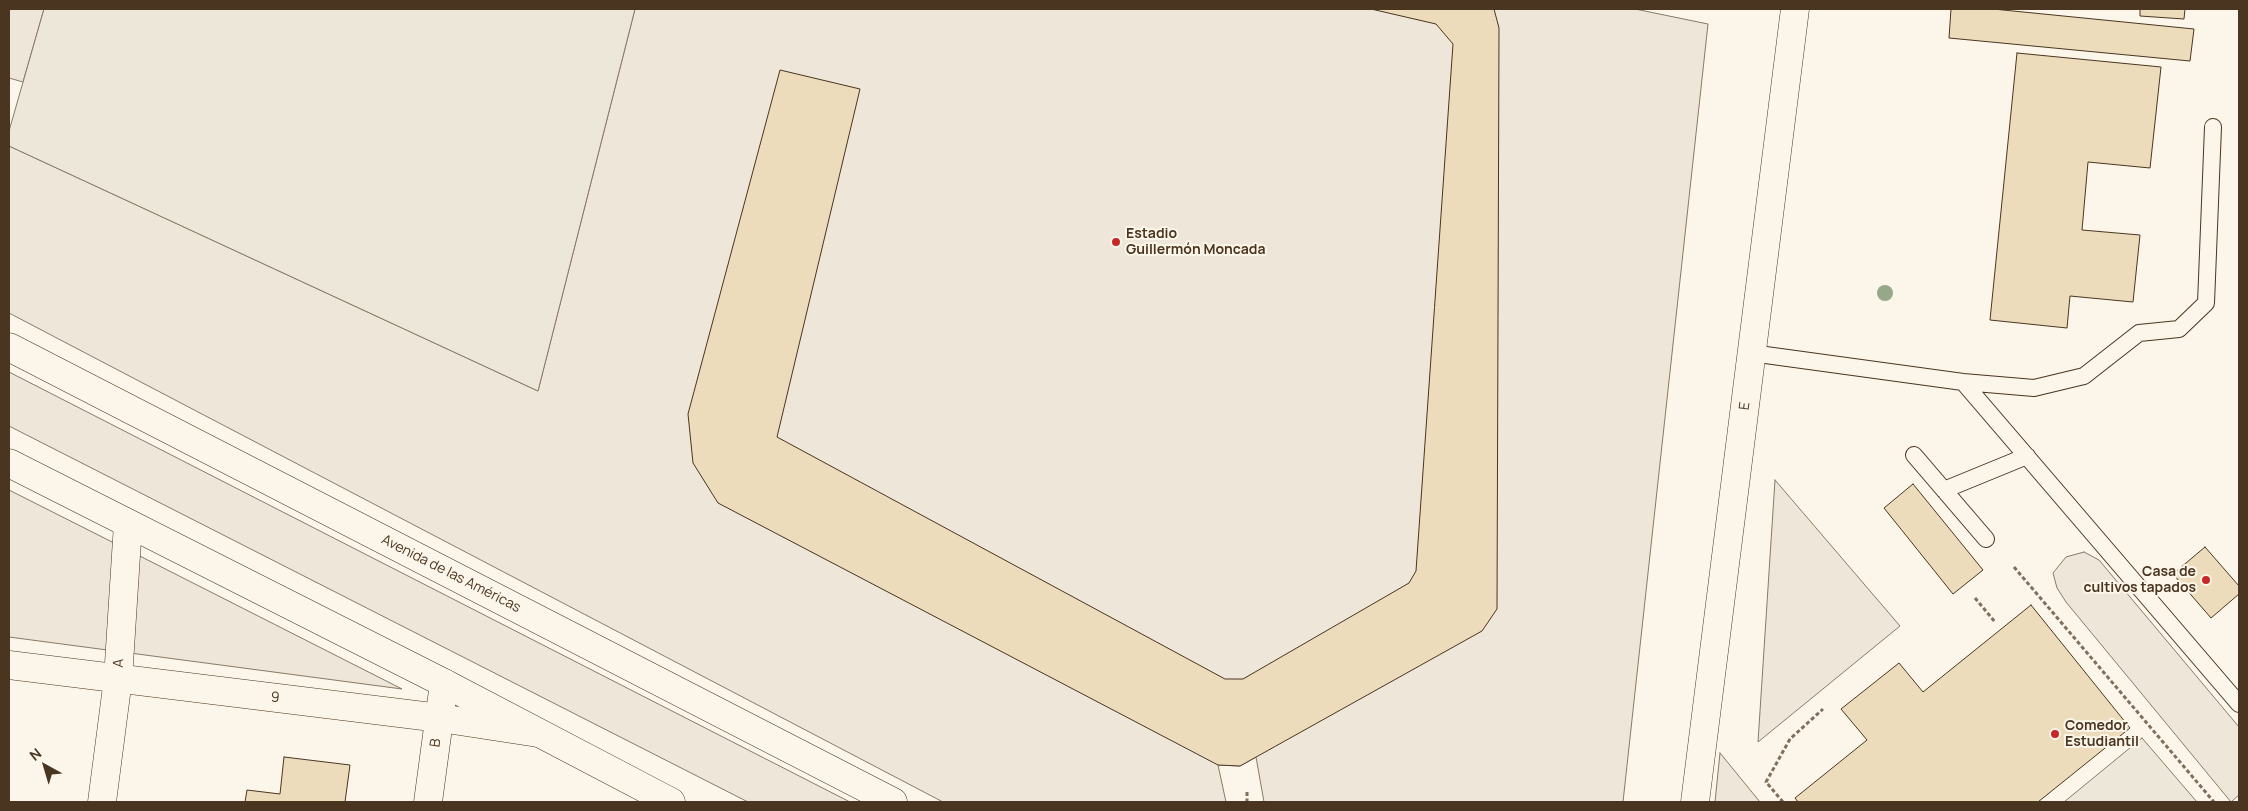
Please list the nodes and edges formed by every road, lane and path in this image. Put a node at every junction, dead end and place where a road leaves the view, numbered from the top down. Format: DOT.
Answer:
graph roads {
  1 [pos="1795,9"];
  2 [pos="2213,127"];
  3 [pos="9,346"];
  4 [pos="1752,353"];
  5 [pos="1963,382"];
  6 [pos="1914,455"];
  7 [pos="2026,456"];
  8 [pos="9,463"];
  9 [pos="1944,490"];
  10 [pos="128,524"];
  11 [pos="1986,539"];
  12 [pos="2014,567"];
  13 [pos="1975,598"];
  14 [pos="1995,622"];
  15 [pos="9,666"];
  16 [pos="118,679"];
  17 [pos="444,683"];
  18 [pos="2239,704"];
  19 [pos="1823,708"];
  20 [pos="440,718"];
  21 [pos="540,733"];
  22 [pos="1247,792"];
  23 [pos="102,802"];
  24 [pos="428,802"];
  25 [pos="671,802"];
  26 [pos="894,802"];
  27 [pos="1247,802"];
  28 [pos="1695,802"];
  29 [pos="1783,802"];
  30 [pos="2214,802"];
  1 -- 4 [label="street, E"];
  2 -- 5 [label="lane"];
  3 -- 26 [label="street, Avenida de las Américas"];
  4 -- 5 [label="lane"];
  4 -- 28 [label="street, E"];
  5 -- 7 [label="lane"];
  6 -- 9 [label="lane"];
  7 -- 9 [label="lane"];
  7 -- 18 [label="lane"];
  8 -- 10 [label="street"];
  9 -- 11 [label="lane"];
  10 -- 16 [label="street, A"];
  10 -- 17 [label="street"];
  12 -- 30 [label="path"];
  13 -- 14 [label="path"];
  15 -- 16 [label="street, 9"];
  16 -- 20 [label="street, 9"];
  16 -- 23 [label="street, A"];
  17 -- 20 [label="street, B"];
  17 -- 21 [label="street"];
  19 -- 29 [label="path"];
  20 -- 21 [label="street, 9"];
  20 -- 24 [label="street, B"];
  21 -- 25 [label="street"];
  22 -- 27 [label="path"];
}
